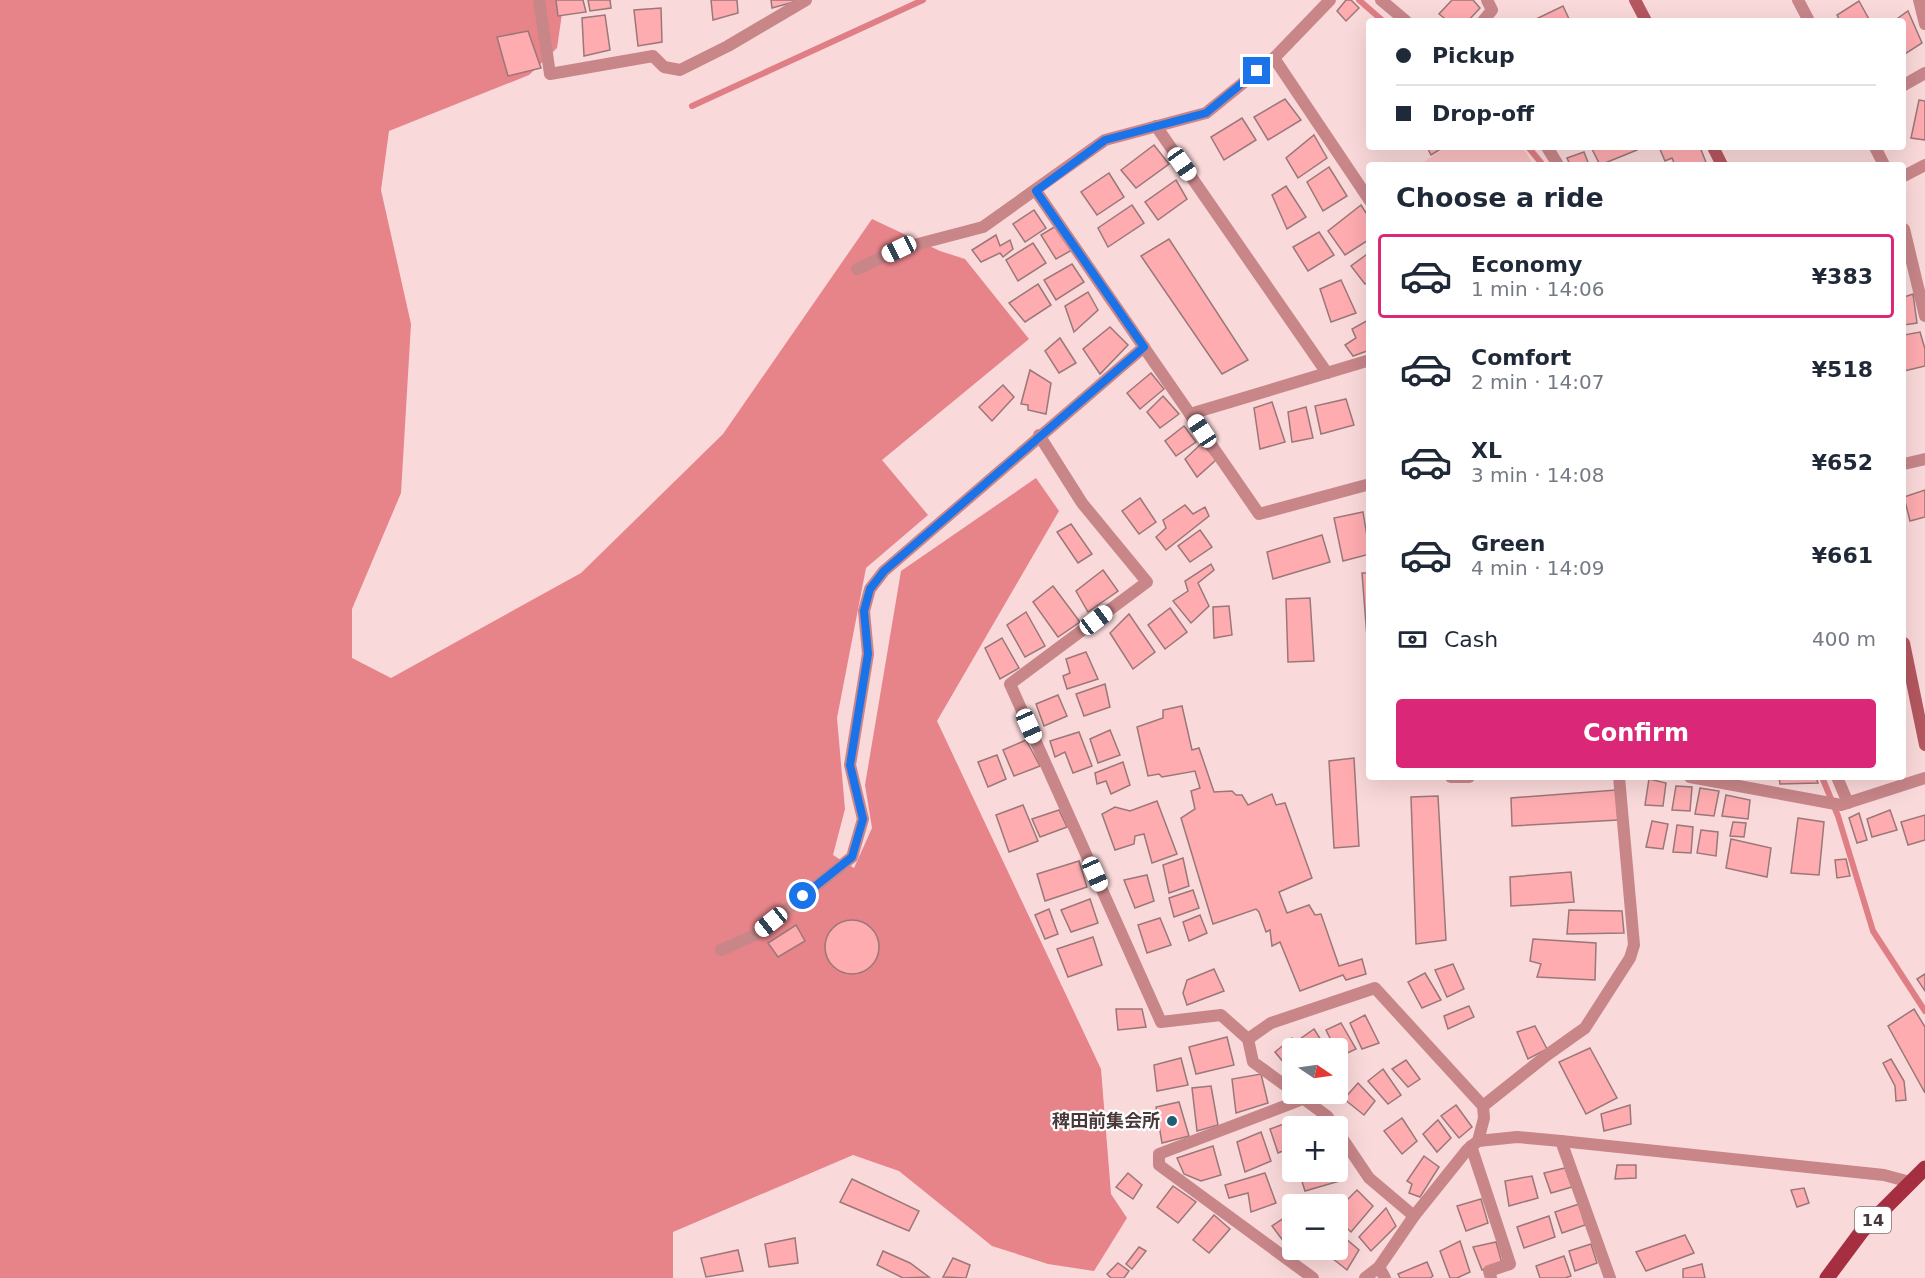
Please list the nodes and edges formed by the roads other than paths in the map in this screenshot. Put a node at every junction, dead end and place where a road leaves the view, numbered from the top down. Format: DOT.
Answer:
graph roads {
  1 [pos="539,0"];
  2 [pos="806,0"];
  3 [pos="1330,0"];
  4 [pos="1381,0"];
  5 [pos="1487,0"];
  6 [pos="1635,0"];
  7 [pos="1798,0"];
  8 [pos="1919,0"];
  9 [pos="1402,18"];
  10 [pos="1485,18"];
  11 [pos="1644,18"];
  12 [pos="1807,18"];
  13 [pos="1925,24"];
  14 [pos="1274,58"];
  15 [pos="1925,73"];
  16 [pos="1906,84"];
  17 [pos="1156,126"];
  18 [pos="1925,165"];
  19 [pos="1906,175"];
  20 [pos="1036,191"];
  21 [pos="1366,195"];
  22 [pos="1906,237"];
  23 [pos="857,269"];
  24 [pos="1925,315"];
  25 [pos="1144,347"];
  26 [pos="1366,361"];
  27 [pos="1327,373"];
  28 [pos="1190,414"];
  29 [pos="1039,435"];
  30 [pos="1925,459"];
  31 [pos="1906,464"];
  32 [pos="1366,485"];
  33 [pos="1906,653"];
  34 [pos="1925,745"];
  35 [pos="1925,777"];
  36 [pos="1619,780"];
  37 [pos="1706,780"];
  38 [pos="1838,780"];
  39 [pos="1845,804"];
  40 [pos="721,950"];
  41 [pos="1248,1039"];
  42 [pos="1282,1083"];
  43 [pos="1282,1101"];
  44 [pos="1311,1104"];
  45 [pos="1483,1106"];
  46 [pos="1327,1116"];
  47 [pos="1561,1141"];
  48 [pos="1474,1144"];
  49 [pos="1348,1147"];
  50 [pos="1925,1168"];
  51 [pos="1910,1182"];
  52 [pos="1414,1216"];
  53 [pos="1382,1273"];
  54 [pos="1313,1278"];
  55 [pos="1365,1278"];
  56 [pos="1491,1278"];
  57 [pos="1611,1278"];
  58 [pos="1827,1278"];
  1 -- 2 [label="street"];
  3 -- 14 [label="street"];
  4 -- 9 [label="street"];
  5 -- 10 [label="street"];
  6 -- 11 [label="street"];
  7 -- 12 [label="street"];
  8 -- 13 [label="street"];
  14 -- 17 [label="street"];
  14 -- 21 [label="street"];
  15 -- 16 [label="street"];
  17 -- 20 [label="street"];
  17 -- 27 [label="street"];
  18 -- 19 [label="street"];
  20 -- 23 [label="street"];
  20 -- 25 [label="street"];
  22 -- 24 [label="street"];
  25 -- 28 [label="street"];
  25 -- 29 [label="street"];
  26 -- 27 [label="street"];
  27 -- 28 [label="street"];
  28 -- 32 [label="street"];
  29 -- 40 [label="street"];
  29 -- 41 [label="street"];
  30 -- 31 [label="street"];
  33 -- 34 [label="street"];
  35 -- 39 [label="street"];
  36 -- 45 [label="street"];
  37 -- 39 [label="street"];
  38 -- 39 [label="street"];
  41 -- 42 [label="street"];
  41 -- 45 [label="street"];
  43 -- 54 [label="street"];
  44 -- 46 [label="street"];
  45 -- 48 [label="street"];
  47 -- 48 [label="street"];
  47 -- 51 [label="street"];
  47 -- 57 [label="street"];
  48 -- 52 [label="street"];
  48 -- 56 [label="street"];
  49 -- 52 [label="street"];
  50 -- 51 [label="main road, 14"];
  51 -- 58 [label="main road, 14"];
  52 -- 53 [label="street"];
  53 -- 55 [label="street"];
}
